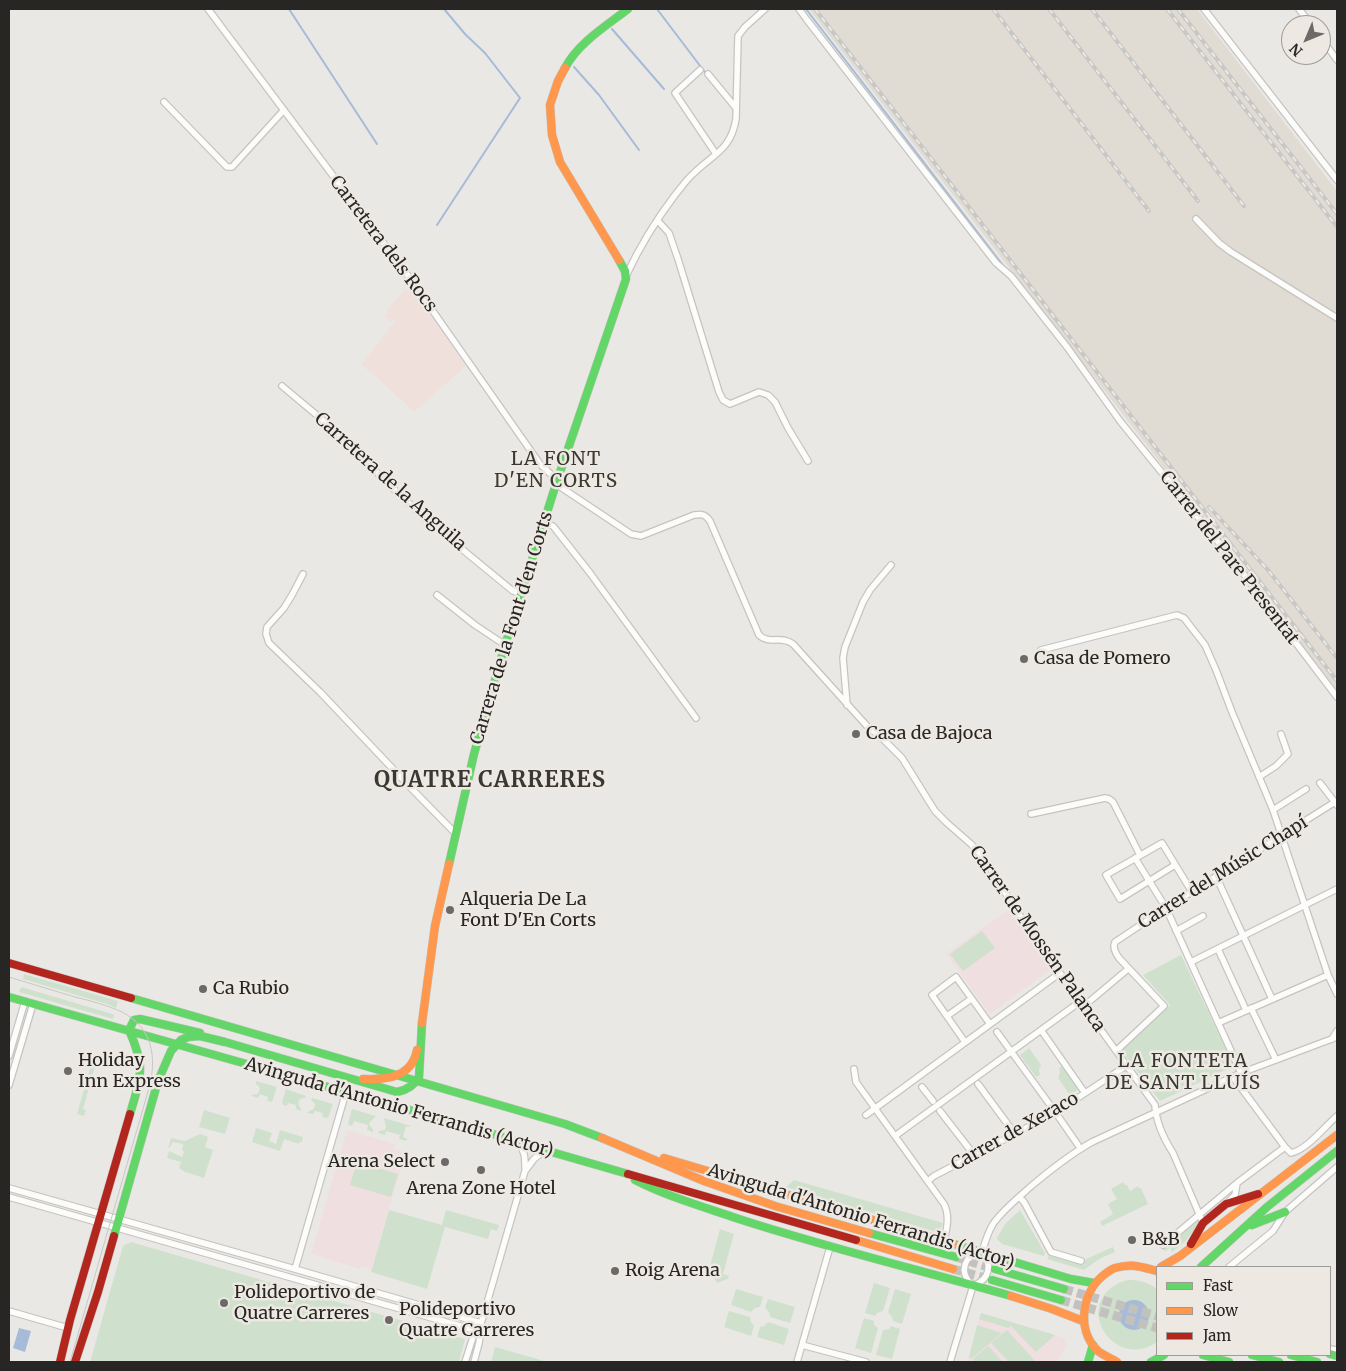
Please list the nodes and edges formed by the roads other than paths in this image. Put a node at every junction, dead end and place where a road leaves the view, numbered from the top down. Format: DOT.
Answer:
graph roads {
  1 [pos="208,9"];
  2 [pos="628,9"];
  3 [pos="765,9"];
  4 [pos="799,9"];
  5 [pos="1204,9"];
  6 [pos="700,70"];
  7 [pos="708,74"];
  8 [pos="164,102"];
  9 [pos="736,108"];
  10 [pos="284,110"];
  11 [pos="716,154"];
  12 [pos="1337,180"];
  13 [pos="1196,220"];
  14 [pos="658,221"];
  15 [pos="626,276"];
  16 [pos="1337,318"];
  17 [pos="282,386"];
  18 [pos="808,461"];
  19 [pos="557,482"];
  20 [pos="544,523"];
  21 [pos="891,566"];
  22 [pos="303,574"];
  23 [pos="521,594"];
  24 [pos="437,595"];
  25 [pos="506,645"];
  26 [pos="1041,650"];
  27 [pos="1337,697"];
  28 [pos="848,704"];
  29 [pos="696,718"];
  30 [pos="1281,734"];
  31 [pos="1259,777"];
  32 [pos="1320,783"];
  33 [pos="1306,789"];
  34 [pos="1336,804"];
  35 [pos="1273,810"];
  36 [pos="1031,814"];
  37 [pos="456,834"];
  38 [pos="1281,835"];
  39 [pos="1138,857"];
  40 [pos="1176,865"];
  41 [pos="1216,876"];
  42 [pos="1149,882"];
  43 [pos="1337,889"];
  44 [pos="1192,892"];
  45 [pos="1305,905"];
  46 [pos="1166,908"];
  47 [pos="1203,916"];
  48 [pos="1176,932"];
  49 [pos="1242,936"];
  50 [pos="1218,949"];
  51 [pos="1191,962"];
  52 [pos="9,963"];
  53 [pos="1128,969"];
  54 [pos="1060,973"];
  55 [pos="1328,975"];
  56 [pos="1337,994"];
  57 [pos="9,997"];
  58 [pos="972,999"];
  59 [pos="1272,999"];
  60 [pos="29,1003"];
  61 [pos="1083,1004"];
  62 [pos="1249,1009"];
  63 [pos="947,1016"];
  64 [pos="1218,1023"];
  65 [pos="990,1024"];
  66 [pos="128,1030"];
  67 [pos="1041,1030"];
  68 [pos="1337,1030"];
  69 [pos="997,1032"];
  70 [pos="422,1034"];
  71 [pos="1334,1038"];
  72 [pos="225,1042"];
  73 [pos="966,1042"];
  74 [pos="176,1044"];
  75 [pos="1116,1051"];
  76 [pos="1011,1052"];
  77 [pos="9,1056"];
  78 [pos="1276,1060"];
  79 [pos="1126,1066"];
  80 [pos="854,1069"];
  81 [pos="1241,1073"];
  82 [pos="395,1075"];
  83 [pos="1233,1077"];
  84 [pos="349,1078"];
  85 [pos="417,1081"];
  86 [pos="9,1084"];
  87 [pos="978,1084"];
  88 [pos="922,1087"];
  89 [pos="346,1092"];
  90 [pos="1085,1093"];
  91 [pos="933,1101"];
  92 [pos="875,1108"];
  93 [pos="1053,1109"];
  94 [pos="940,1111"];
  95 [pos="1155,1114"];
  96 [pos="866,1115"];
  97 [pos="1058,1116"];
  98 [pos="1337,1116"];
  99 [pos="1012,1130"];
  100 [pos="1337,1135"];
  101 [pos="895,1136"];
  102 [pos="518,1142"];
  103 [pos="1078,1145"];
  104 [pos="1285,1147"];
  105 [pos="628,1148"];
  106 [pos="544,1150"];
  107 [pos="971,1151"];
  108 [pos="1337,1151"];
  109 [pos="1337,1167"];
  110 [pos="526,1171"];
  111 [pos="622,1172"];
  112 [pos="928,1181"];
  113 [pos="1238,1183"];
  114 [pos="9,1188"];
  115 [pos="1264,1192"];
  116 [pos="9,1196"];
  117 [pos="1019,1197"];
  118 [pos="1226,1204"];
  119 [pos="1286,1212"];
  120 [pos="1200,1214"];
  121 [pos="102,1218"];
  122 [pos="1203,1223"];
  123 [pos="118,1224"];
  124 [pos="1246,1227"];
  125 [pos="944,1241"];
  126 [pos="1163,1245"];
  127 [pos="830,1247"];
  128 [pos="982,1252"];
  129 [pos="1180,1256"];
  130 [pos="956,1257"];
  131 [pos="1081,1261"];
  132 [pos="1163,1266"];
  133 [pos="1202,1266"];
  134 [pos="1230,1266"];
  135 [pos="295,1269"];
  136 [pos="953,1269"];
  137 [pos="995,1269"];
  138 [pos="1156,1269"];
  139 [pos="992,1280"];
  140 [pos="1094,1283"];
  141 [pos="973,1286"];
  142 [pos="1064,1289"];
  143 [pos="1061,1300"];
  144 [pos="9,1311"];
  145 [pos="1083,1321"];
  146 [pos="481,1323"];
  147 [pos="68,1328"];
  148 [pos="478,1332"];
  149 [pos="802,1344"];
  150 [pos="1093,1345"];
  151 [pos="1162,1356"];
  152 [pos="1207,1356"];
  153 [pos="1256,1356"];
  154 [pos="1295,1356"];
  155 [pos="60,1362"];
  156 [pos="76,1362"];
  157 [pos="465,1362"];
  158 [pos="474,1362"];
  159 [pos="797,1362"];
  160 [pos="866,1362"];
  161 [pos="950,1362"];
  162 [pos="1088,1362"];
  163 [pos="1117,1362"];
  164 [pos="1151,1362"];
  165 [pos="1229,1362"];
  166 [pos="1279,1362"];
  167 [pos="1317,1362"];
  1 -- 10 [label="street, Carretera dels Rocs"];
  2 -- 15 [label="main road"];
  3 -- 9 [label="street"];
  4 -- 27 [label="street, Carrer del Pare Presentat"];
  5 -- 12 [label="street"];
  6 -- 11 [label="street"];
  7 -- 9 [label="street"];
  8 -- 10 [label="street"];
  9 -- 11 [label="street"];
  10 -- 19 [label="street, Carretera dels Rocs"];
  11 -- 14 [label="street"];
  13 -- 16 [label="street"];
  14 -- 15 [label="street"];
  14 -- 18 [label="street"];
  15 -- 19 [label="main road, Carrera de la Font d'en Corts"];
  17 -- 23 [label="street, Carretera de la Anguila"];
  19 -- 20 [label="main road, Carrera de la Font d'en Corts"];
  19 -- 28 [label="street, Carrer de Mossén Palanca"];
  20 -- 23 [label="main road, Carrera de la Font d'en Corts"];
  20 -- 29 [label="street"];
  21 -- 28 [label="street"];
  22 -- 37 [label="street"];
  23 -- 25 [label="main road, Carrera de la Font d'en Corts"];
  24 -- 25 [label="street"];
  25 -- 37 [label="main road, Carrera de la Font d'en Corts"];
  26 -- 31 [label="street"];
  28 -- 54 [label="street, Carrer de Mossén Palanca"];
  30 -- 31 [label="street"];
  31 -- 35 [label="street"];
  32 -- 34 [label="street"];
  33 -- 35 [label="street"];
  34 -- 38 [label="street, Carrer del Músic Chapí"];
  35 -- 38 [label="street"];
  36 -- 39 [label="street"];
  37 -- 70 [label="main road, Carrera de la Font d'en Corts"];
  38 -- 41 [label="street, Carrer del Músic Chapí"];
  38 -- 45 [label="street"];
  39 -- 40 [label="street"];
  39 -- 42 [label="street"];
  39 -- 42 [label="street"];
  40 -- 42 [label="street"];
  40 -- 44 [label="street"];
  41 -- 44 [label="street, Carrer del Músic Chapí"];
  41 -- 49 [label="street"];
  42 -- 46 [label="street"];
  43 -- 45 [label="street"];
  44 -- 46 [label="street, Carrer del Músic Chapí"];
  45 -- 49 [label="street"];
  45 -- 55 [label="street"];
  46 -- 48 [label="street"];
  46 -- 53 [label="street, Carrer del Músic Chapí"];
  47 -- 48 [label="street"];
  48 -- 51 [label="street"];
  49 -- 50 [label="street"];
  49 -- 59 [label="street"];
  50 -- 51 [label="street"];
  50 -- 62 [label="street"];
  51 -- 64 [label="street"];
  52 -- 82 [label="main road, Avinguda d'Antonio Ferrandis (Actor)"];
  53 -- 61 [label="street"];
  53 -- 75 [label="street"];
  54 -- 61 [label="street, Carrer de Mossén Palanca"];
  54 -- 65 [label="street"];
  55 -- 56 [label="street"];
  55 -- 59 [label="street"];
  57 -- 60 [label="main road, Avinguda d'Antonio Ferrandis (Actor)"];
  58 -- 63 [label="street"];
  58 -- 63 [label="street"];
  58 -- 65 [label="street"];
  59 -- 62 [label="street"];
  60 -- 66 [label="main road, Avinguda d'Antonio Ferrandis (Actor)"];
  60 -- 77 [label="street"];
  60 -- 86 [label="street"];
  61 -- 67 [label="street"];
  61 -- 75 [label="street, Carrer de Mossén Palanca"];
  62 -- 64 [label="street"];
  62 -- 78 [label="street"];
  63 -- 73 [label="street"];
  64 -- 81 [label="street"];
  65 -- 73 [label="street"];
  66 -- 72 [label="main road, Avinguda d'Antonio Ferrandis (Actor)"];
  66 -- 74 [label="main road, Avinguda d'Antonio Ferrandis (Actor)"];
  66 -- 121 [label="main road"];
  67 -- 76 [label="street"];
  67 -- 90 [label="street"];
  68 -- 71 [label="street"];
  69 -- 76 [label="street"];
  70 -- 82 [label="main road"];
  70 -- 85 [label="main road"];
  71 -- 78 [label="street"];
  72 -- 74 [label="main road, Avinguda d'Antonio Ferrandis (Actor)"];
  72 -- 84 [label="main road, Avinguda d'Antonio Ferrandis (Actor)"];
  73 -- 92 [label="street"];
  74 -- 89 [label="main road, Avinguda d'Antonio Ferrandis (Actor)"];
  74 -- 123 [label="main road"];
  75 -- 79 [label="street, Carrer de Mossén Palanca"];
  76 -- 93 [label="street"];
  76 -- 101 [label="street"];
  78 -- 81 [label="street"];
  79 -- 90 [label="street, Carrer de Xeraco"];
  79 -- 95 [label="street, Carrer de Mossén Palanca"];
  80 -- 92 [label="street"];
  81 -- 83 [label="street"];
  82 -- 84 [label="main road, Avinguda d'Antonio Ferrandis (Actor)"];
  82 -- 85 [label="main road, Avinguda d'Antonio Ferrandis (Actor)"];
  83 -- 95 [label="street"];
  83 -- 104 [label="street"];
  84 -- 85 [label="main road, Avinguda d'Antonio Ferrandis (Actor)"];
  85 -- 105 [label="main road, Avinguda d'Antonio Ferrandis (Actor)"];
  87 -- 99 [label="street"];
  88 -- 91 [label="street"];
  89 -- 102 [label="main road, Avinguda d'Antonio Ferrandis (Actor)"];
  89 -- 135 [label="street"];
  90 -- 112 [label="street, Carrer de Xeraco"];
  92 -- 96 [label="street"];
  92 -- 101 [label="street"];
  94 -- 107 [label="street"];
  95 -- 117 [label="street"];
  95 -- 120 [label="street, Carrer de Mossén Palanca"];
  97 -- 103 [label="street"];
  98 -- 104 [label="street"];
  100 -- 115 [label="main road"];
  101 -- 112 [label="street"];
  102 -- 106 [label="main road, Avinguda d'Antonio Ferrandis (Actor)"];
  102 -- 110 [label="street"];
  104 -- 113 [label="street"];
  105 -- 125 [label="main road, Avinguda d'Antonio Ferrandis (Actor)"];
  105 -- 130 [label="main road, Avinguda d'Antonio Ferrandis (Actor)"];
  106 -- 110 [label="street"];
  106 -- 111 [label="main road, Avinguda d'Antonio Ferrandis (Actor)"];
  108 -- 124 [label="main road"];
  109 -- 119 [label="street"];
  110 -- 146 [label="street"];
  111 -- 127 [label="main road, Avinguda d'Antonio Ferrandis (Actor)"];
  111 -- 136 [label="main road, Avinguda d'Antonio Ferrandis (Actor)"];
  112 -- 125 [label="street"];
  113 -- 118 [label="street"];
  113 -- 120 [label="street"];
  114 -- 121 [label="street"];
  115 -- 118 [label="main road"];
  115 -- 129 [label="main road"];
  116 -- 121 [label="street"];
  117 -- 128 [label="street"];
  117 -- 131 [label="street"];
  118 -- 122 [label="main road"];
  119 -- 124 [label="main road"];
  119 -- 134 [label="street"];
  120 -- 122 [label="street, Carrer de Mossén Palanca"];
  120 -- 126 [label="street"];
  121 -- 123 [label="street"];
  121 -- 123 [label="street"];
  121 -- 147 [label="main road"];
  122 -- 129 [label="main road"];
  123 -- 135 [label="street"];
  123 -- 148 [label="street"];
  123 -- 156 [label="main road"];
  124 -- 133 [label="main road"];
  125 -- 128 [label="main road, Avinguda d'Antonio Ferrandis (Actor)"];
  127 -- 141 [label="main road, Avinguda d'Antonio Ferrandis (Actor)"];
  127 -- 149 [label="street"];
  128 -- 140 [label="main road, Avinguda d'Antonio Ferrandis (Actor)"];
  128 -- 141 [label="street"];
  128 -- 141 [label="street"];
  129 -- 132 [label="main road"];
  135 -- 146 [label="street"];
  137 -- 142 [label="main road, Avinguda d'Antonio Ferrandis (Actor)"];
  138 -- 140 [label="main road"];
  139 -- 143 [label="main road, Avinguda d'Antonio Ferrandis (Actor)"];
  140 -- 145 [label="main road"];
  141 -- 145 [label="main road, Avinguda d'Antonio Ferrandis (Actor)"];
  141 -- 161 [label="street"];
  144 -- 147 [label="street"];
  145 -- 150 [label="main road"];
  146 -- 148 [label="street"];
  147 -- 155 [label="main road"];
  148 -- 157 [label="street"];
  148 -- 158 [label="street"];
  149 -- 159 [label="street"];
  149 -- 160 [label="street"];
  150 -- 162 [label="main road"];
  150 -- 163 [label="main road"];
  151 -- 164 [label="main road"];
  152 -- 165 [label="main road"];
  153 -- 166 [label="main road"];
  154 -- 167 [label="main road"];
}
